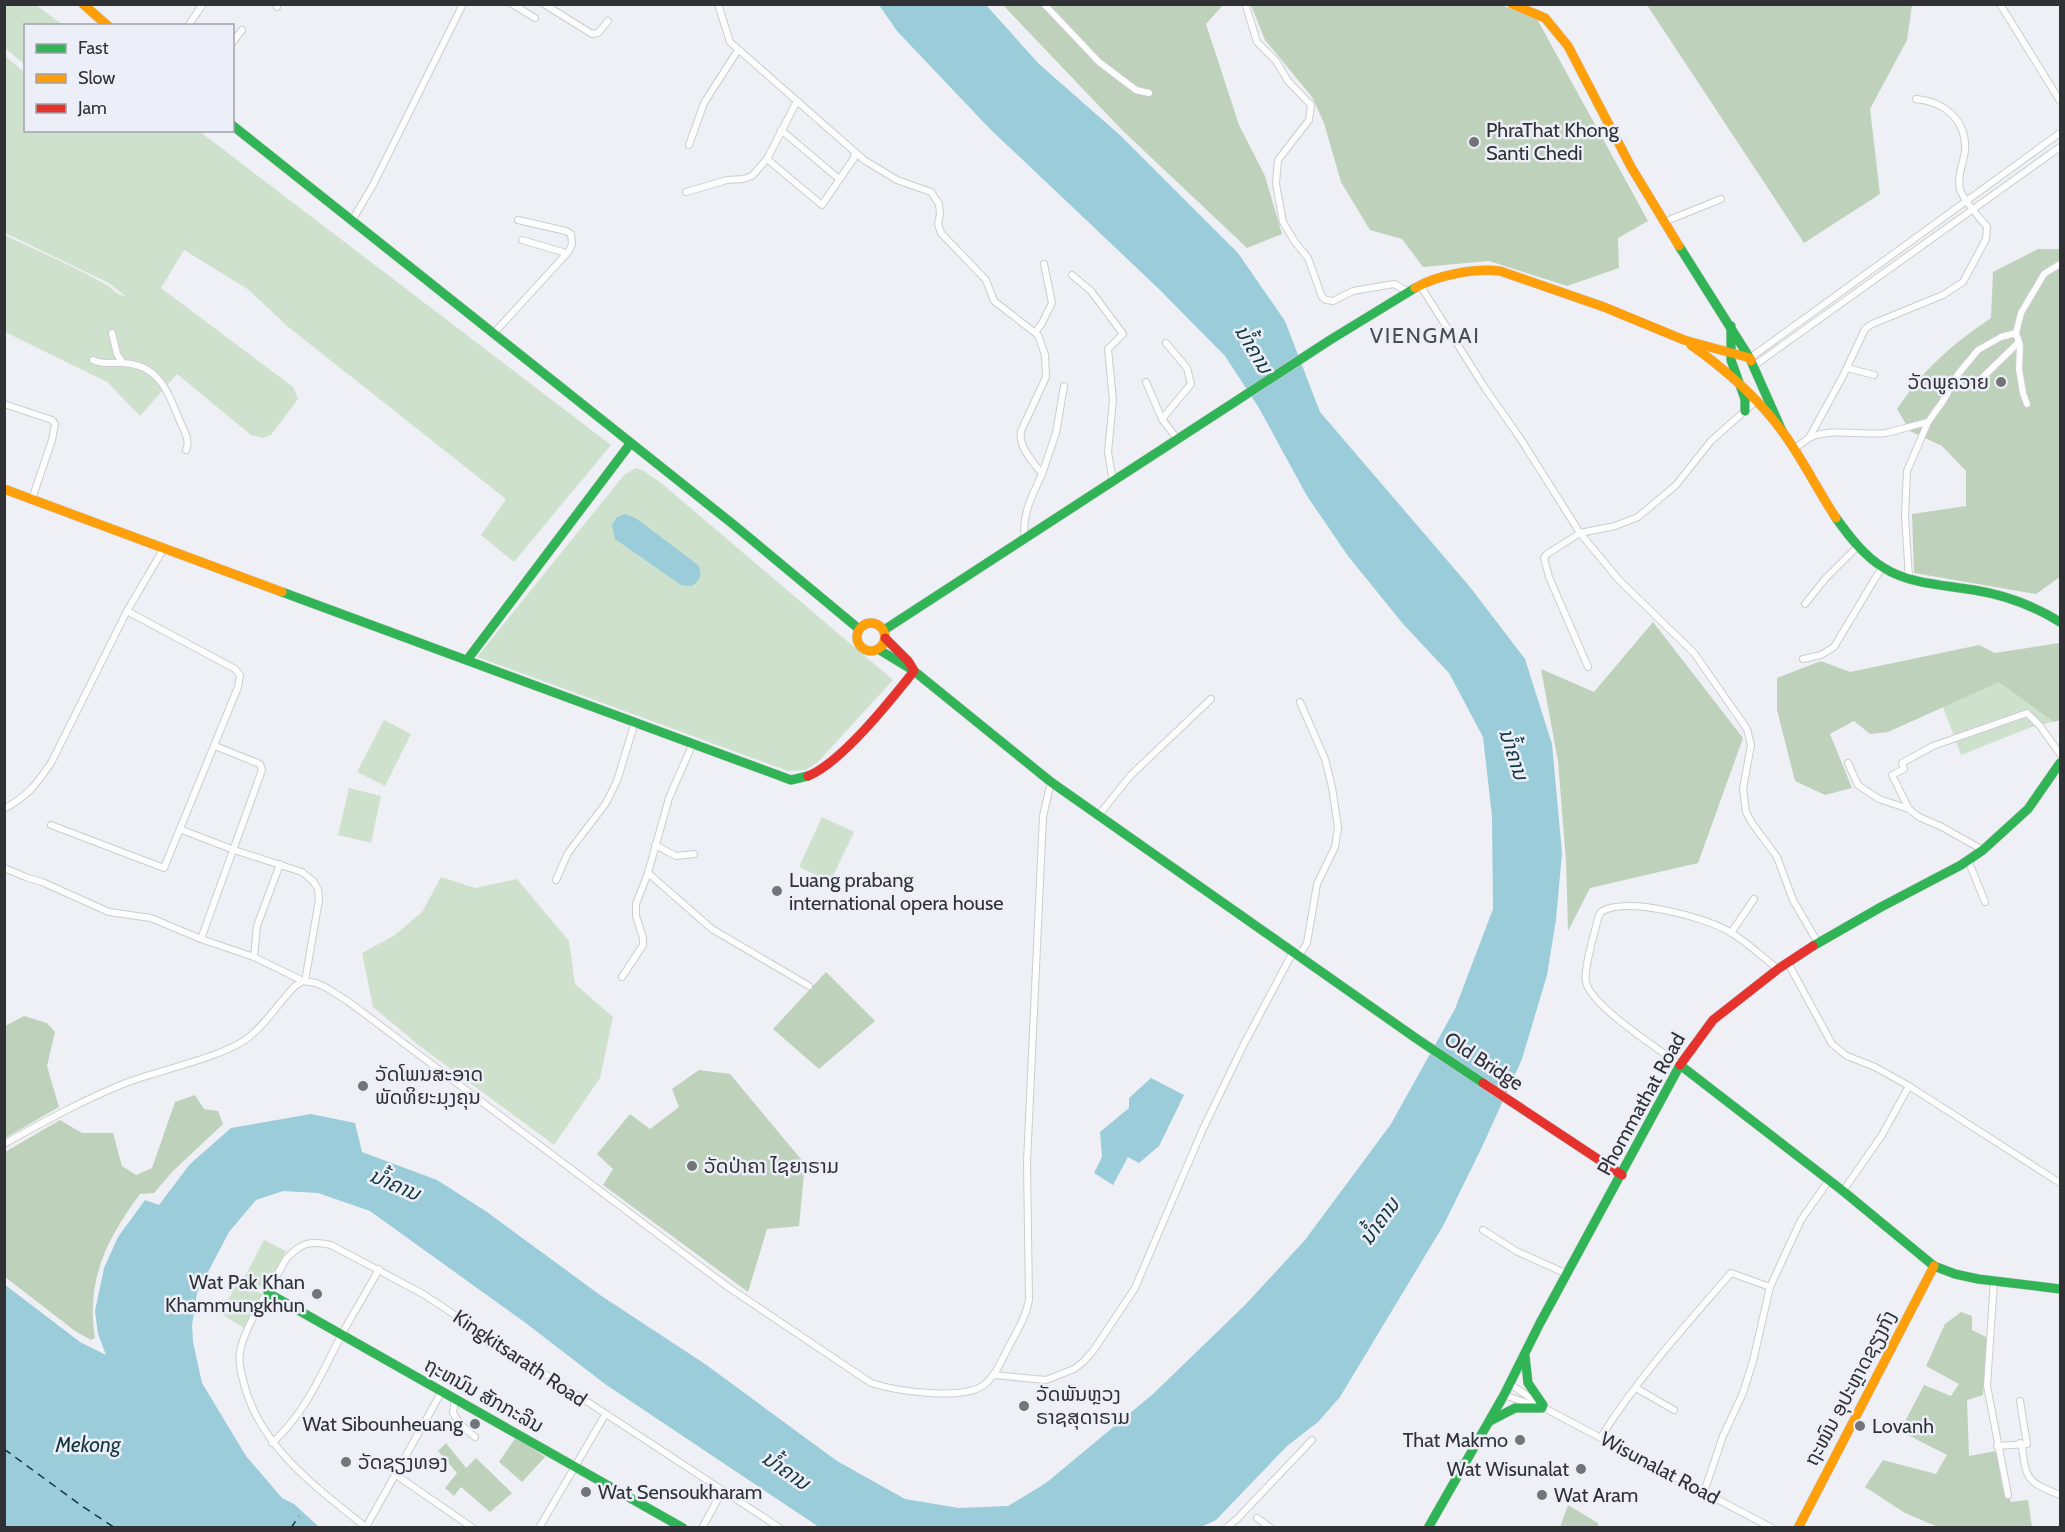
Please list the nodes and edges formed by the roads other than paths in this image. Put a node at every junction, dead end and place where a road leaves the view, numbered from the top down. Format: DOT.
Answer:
graph roads {
  1 [pos="82,4"];
  2 [pos="203,4"];
  3 [pos="463,4"];
  4 [pos="544,4"];
  5 [pos="718,4"];
  6 [pos="1044,4"];
  7 [pos="1512,4"];
  8 [pos="2000,4"];
  9 [pos="518,6"];
  10 [pos="1246,6"];
  11 [pos="535,18"];
  12 [pos="609,21"];
  13 [pos="106,24"];
  14 [pos="189,24"];
  15 [pos="242,30"];
  16 [pos="234,40"];
  17 [pos="738,50"];
  18 [pos="1149,93"];
  19 [pos="1916,99"];
  20 [pos="797,101"];
  21 [pos="2061,101"];
  22 [pos="234,127"];
  23 [pos="781,130"];
  24 [pos="2061,133"];
  25 [pos="689,145"];
  26 [pos="2061,147"];
  27 [pos="855,152"];
  28 [pos="766,159"];
  29 [pos="838,178"];
  30 [pos="686,192"];
  31 [pos="1721,199"];
  32 [pos="1967,200"];
  33 [pos="1974,209"];
  34 [pos="352,219"];
  35 [pos="518,220"];
  36 [pos="1664,222"];
  37 [pos="522,240"];
  38 [pos="1905,245"];
  39 [pos="566,253"];
  40 [pos="1911,254"];
  41 [pos="1044,264"];
  42 [pos="2061,264"];
  43 [pos="1072,275"];
  44 [pos="1420,285"];
  45 [pos="1408,292"];
  46 [pos="1731,326"];
  47 [pos="1035,332"];
  48 [pos="112,333"];
  49 [pos="494,333"];
  50 [pos="2016,333"];
  51 [pos="1684,340"];
  52 [pos="2019,342"];
  53 [pos="1166,343"];
  54 [pos="1730,352"];
  55 [pos="93,360"];
  56 [pos="123,363"];
  57 [pos="1754,364"];
  58 [pos="1847,368"];
  59 [pos="1874,375"];
  60 [pos="1983,377"];
  61 [pos="1739,381"];
  62 [pos="1146,382"];
  63 [pos="1064,386"];
  64 [pos="1757,400"];
  65 [pos="4,404"];
  66 [pos="2027,404"];
  67 [pos="1744,411"];
  68 [pos="1162,419"];
  69 [pos="1928,422"];
  70 [pos="1782,431"];
  71 [pos="1809,438"];
  72 [pos="1178,440"];
  73 [pos="630,444"];
  74 [pos="1794,449"];
  75 [pos="186,450"];
  76 [pos="1042,474"];
  77 [pos="1113,482"];
  78 [pos="4,489"];
  79 [pos="32,499"];
  80 [pos="1580,533"];
  81 [pos="1025,538"];
  82 [pos="1858,546"];
  83 [pos="164,548"];
  84 [pos="1882,567"];
  85 [pos="1909,578"];
  86 [pos="1805,604"];
  87 [pos="127,611"];
  88 [pos="2061,622"];
  89 [pos="859,629"];
  90 [pos="884,634"];
  91 [pos="878,649"];
  92 [pos="1803,659"];
  93 [pos="467,660"];
  94 [pos="1587,667"];
  95 [pos="918,674"];
  96 [pos="1211,699"];
  97 [pos="1300,702"];
  98 [pos="635,722"];
  99 [pos="693,743"];
  100 [pos="215,746"];
  101 [pos="2061,754"];
  102 [pos="1848,763"];
  103 [pos="2061,763"];
  104 [pos="1051,782"];
  105 [pos="4,809"];
  106 [pos="1909,809"];
  107 [pos="1098,816"];
  108 [pos="51,825"];
  109 [pos="182,830"];
  110 [pos="655,845"];
  111 [pos="234,850"];
  112 [pos="1983,850"];
  113 [pos="694,854"];
  114 [pos="1968,860"];
  115 [pos="280,864"];
  116 [pos="4,868"];
  117 [pos="648,873"];
  118 [pos="556,880"];
  119 [pos="1754,899"];
  120 [pos="1985,902"];
  121 [pos="1731,933"];
  122 [pos="201,939"];
  123 [pos="1818,943"];
  124 [pos="1296,954"];
  125 [pos="254,957"];
  126 [pos="1788,963"];
  127 [pos="1778,969"];
  128 [pos="622,977"];
  129 [pos="304,981"];
  130 [pos="809,986"];
  131 [pos="1680,1065"];
  132 [pos="1909,1086"];
  133 [pos="4,1144"];
  134 [pos="1622,1175"];
  135 [pos="1829,1180"];
  136 [pos="2061,1183"];
  137 [pos="1843,1191"];
  138 [pos="1483,1230"];
  139 [pos="1934,1266"];
  140 [pos="379,1269"];
  141 [pos="1567,1275"];
  142 [pos="1994,1281"];
  143 [pos="1770,1287"];
  144 [pos="2061,1289"];
  145 [pos="268,1293"];
  146 [pos="342,1334"];
  147 [pos="1525,1353"];
  148 [pos="993,1375"];
  149 [pos="1510,1383"];
  150 [pos="1636,1388"];
  151 [pos="442,1391"];
  152 [pos="1504,1395"];
  153 [pos="455,1399"];
  154 [pos="2020,1401"];
  155 [pos="1544,1408"];
  156 [pos="1674,1410"];
  157 [pos="605,1415"];
  158 [pos="1488,1422"];
  159 [pos="475,1437"];
  160 [pos="1601,1437"];
  161 [pos="1312,1440"];
  162 [pos="272,1443"];
  163 [pos="2020,1443"];
  164 [pos="1997,1446"];
  165 [pos="574,1466"];
  166 [pos="396,1476"];
  167 [pos="723,1490"];
  168 [pos="1704,1492"];
  169 [pos="2008,1495"];
  170 [pos="2061,1496"];
  171 [pos="1257,1518"];
  172 [pos="366,1527"];
  173 [pos="473,1527"];
  174 [pos="539,1527"];
  175 [pos="683,1527"];
  176 [pos="702,1527"];
  177 [pos="780,1527"];
  178 [pos="1226,1527"];
  179 [pos="1271,1527"];
  180 [pos="1428,1527"];
  181 [pos="1772,1527"];
  182 [pos="1798,1527"];
  1 -- 13 [label="street"];
  2 -- 14 [label="street"];
  3 -- 34 [label="street"];
  4 -- 12 [label="street"];
  5 -- 17 [label="street"];
  6 -- 18 [label="street"];
  7 -- 36 [label="street"];
  8 -- 21 [label="street"];
  9 -- 11 [label="street"];
  10 -- 45 [label="street"];
  15 -- 16 [label="street"];
  17 -- 20 [label="street"];
  17 -- 25 [label="street"];
  19 -- 32 [label="street"];
  20 -- 23 [label="street"];
  20 -- 27 [label="street"];
  22 -- 34 [label="street"];
  23 -- 28 [label="street"];
  23 -- 29 [label="street"];
  24 -- 32 [label="street"];
  26 -- 33 [label="street"];
  27 -- 29 [label="street"];
  27 -- 47 [label="street"];
  28 -- 29 [label="street"];
  28 -- 30 [label="street"];
  31 -- 36 [label="street"];
  32 -- 33 [label="street"];
  32 -- 38 [label="street"];
  33 -- 40 [label="street"];
  33 -- 58 [label="street"];
  34 -- 49 [label="street"];
  35 -- 39 [label="street"];
  36 -- 46 [label="street"];
  37 -- 39 [label="street"];
  38 -- 40 [label="street"];
  38 -- 57 [label="street"];
  39 -- 49 [label="street"];
  40 -- 57 [label="street"];
  41 -- 47 [label="street"];
  42 -- 50 [label="street"];
  43 -- 77 [label="street"];
  44 -- 45 [label="street"];
  44 -- 51 [label="street"];
  44 -- 80 [label="street"];
  45 -- 72 [label="street"];
  46 -- 54 [label="street"];
  46 -- 57 [label="street"];
  47 -- 76 [label="street"];
  48 -- 56 [label="street"];
  49 -- 73 [label="street"];
  50 -- 52 [label="street"];
  50 -- 69 [label="street"];
  51 -- 54 [label="street"];
  51 -- 61 [label="street"];
  52 -- 60 [label="street"];
  52 -- 66 [label="street"];
  53 -- 68 [label="street"];
  54 -- 57 [label="street"];
  54 -- 61 [label="street"];
  55 -- 56 [label="street"];
  56 -- 75 [label="street"];
  57 -- 64 [label="street"];
  57 -- 70 [label="street"];
  58 -- 59 [label="street"];
  58 -- 71 [label="street"];
  61 -- 64 [label="street"];
  61 -- 67 [label="street"];
  62 -- 68 [label="street"];
  63 -- 76 [label="street"];
  64 -- 67 [label="street"];
  64 -- 70 [label="street"];
  65 -- 79 [label="street"];
  67 -- 80 [label="street"];
  68 -- 72 [label="street"];
  69 -- 71 [label="street"];
  69 -- 85 [label="street"];
  70 -- 74 [label="street"];
  71 -- 74 [label="street"];
  72 -- 77 [label="street"];
  73 -- 89 [label="street"];
  73 -- 93 [label="street"];
  74 -- 82 [label="street"];
  76 -- 81 [label="street"];
  77 -- 81 [label="street"];
  78 -- 79 [label="street"];
  79 -- 83 [label="street"];
  80 -- 94 [label="street"];
  80 -- 123 [label="street"];
  81 -- 90 [label="street"];
  82 -- 84 [label="street"];
  82 -- 86 [label="street"];
  83 -- 87 [label="street"];
  83 -- 93 [label="street"];
  84 -- 85 [label="street"];
  84 -- 92 [label="street"];
  85 -- 88 [label="street"];
  87 -- 100 [label="street"];
  87 -- 105 [label="street"];
  89 -- 90 [label="street"];
  89 -- 91 [label="street"];
  90 -- 91 [label="street"];
  90 -- 95 [label="street"];
  91 -- 95 [label="street"];
  93 -- 98 [label="street"];
  95 -- 99 [label="street"];
  95 -- 104 [label="street, Old Bridge"];
  96 -- 107 [label="street"];
  97 -- 124 [label="street"];
  98 -- 99 [label="street"];
  98 -- 118 [label="street"];
  99 -- 110 [label="street"];
  100 -- 109 [label="street"];
  100 -- 111 [label="street"];
  101 -- 106 [label="street"];
  102 -- 106 [label="street"];
  103 -- 112 [label="street, Phommathat Road"];
  104 -- 107 [label="street, Old Bridge"];
  104 -- 148 [label="street"];
  106 -- 112 [label="street"];
  107 -- 124 [label="street, Old Bridge"];
  108 -- 109 [label="street"];
  109 -- 111 [label="street"];
  110 -- 113 [label="street"];
  110 -- 117 [label="street"];
  111 -- 115 [label="street"];
  111 -- 122 [label="street"];
  112 -- 114 [label="street, Phommathat Road"];
  114 -- 120 [label="street"];
  114 -- 123 [label="street, Phommathat Road"];
  115 -- 125 [label="street"];
  115 -- 129 [label="street"];
  116 -- 122 [label="street"];
  117 -- 128 [label="street"];
  117 -- 130 [label="street"];
  119 -- 121 [label="street"];
  121 -- 127 [label="street"];
  121 -- 131 [label="street"];
  122 -- 125 [label="street"];
  123 -- 126 [label="street, Phommathat Road"];
  124 -- 134 [label="street, Old Bridge"];
  124 -- 148 [label="street"];
  125 -- 129 [label="street"];
  126 -- 127 [label="street, Phommathat Road"];
  126 -- 132 [label="street"];
  127 -- 131 [label="street, Phommathat Road"];
  129 -- 133 [label="street"];
  129 -- 148 [label="street"];
  131 -- 134 [label="street, Phommathat Road"];
  131 -- 135 [label="street"];
  132 -- 136 [label="street"];
  132 -- 137 [label="street"];
  134 -- 141 [label="street, Phommathat Road"];
  135 -- 137 [label="street"];
  135 -- 143 [label="street"];
  137 -- 139 [label="street"];
  138 -- 141 [label="street"];
  139 -- 142 [label="street"];
  139 -- 182 [label="street, ຖະໜົນ ອຸປະຫຼາດຊຽງກົງ"];
  140 -- 145 [label="street, Kingkitsarath Road"];
  140 -- 146 [label="street"];
  140 -- 157 [label="street, Kingkitsarath Road"];
  141 -- 147 [label="street, Phommathat Road"];
  142 -- 144 [label="street"];
  142 -- 164 [label="street"];
  143 -- 150 [label="street"];
  143 -- 168 [label="street"];
  145 -- 146 [label="street, ຖະຫນົນ ສັກກະລິນ"];
  145 -- 162 [label="street, Kingkitsarath Road"];
  146 -- 151 [label="street, ຖະຫນົນ ສັກກະລິນ"];
  146 -- 162 [label="street"];
  147 -- 149 [label="street, Phommathat Road"];
  147 -- 155 [label="street"];
  149 -- 152 [label="street, Phommathat Road"];
  149 -- 155 [label="street, Wisunalat Road"];
  150 -- 156 [label="street"];
  150 -- 160 [label="street"];
  151 -- 153 [label="street, ຖະຫນົນ ສັກກະລິນ"];
  151 -- 166 [label="street"];
  152 -- 155 [label="street, Wisunalat Road"];
  152 -- 158 [label="street, Phommathat Road"];
  153 -- 159 [label="street"];
  153 -- 165 [label="street, ຖະຫນົນ ສັກກະລິນ"];
  154 -- 163 [label="street"];
  155 -- 158 [label="street"];
  155 -- 160 [label="street, Wisunalat Road"];
  157 -- 165 [label="street"];
  157 -- 167 [label="street, Kingkitsarath Road"];
  158 -- 180 [label="street, Phommathat Road"];
  160 -- 168 [label="street, Wisunalat Road"];
  161 -- 178 [label="street"];
  162 -- 172 [label="street, Kingkitsarath Road"];
  163 -- 164 [label="street"];
  163 -- 170 [label="street"];
  164 -- 169 [label="street"];
  165 -- 174 [label="street"];
  165 -- 175 [label="street, ຖະຫນົນ ສັກກະລິນ"];
  166 -- 172 [label="street"];
  166 -- 173 [label="street"];
  167 -- 176 [label="street"];
  167 -- 177 [label="street, Kingkitsarath Road"];
  168 -- 181 [label="street, Wisunalat Road"];
  171 -- 179 [label="street"];
}
